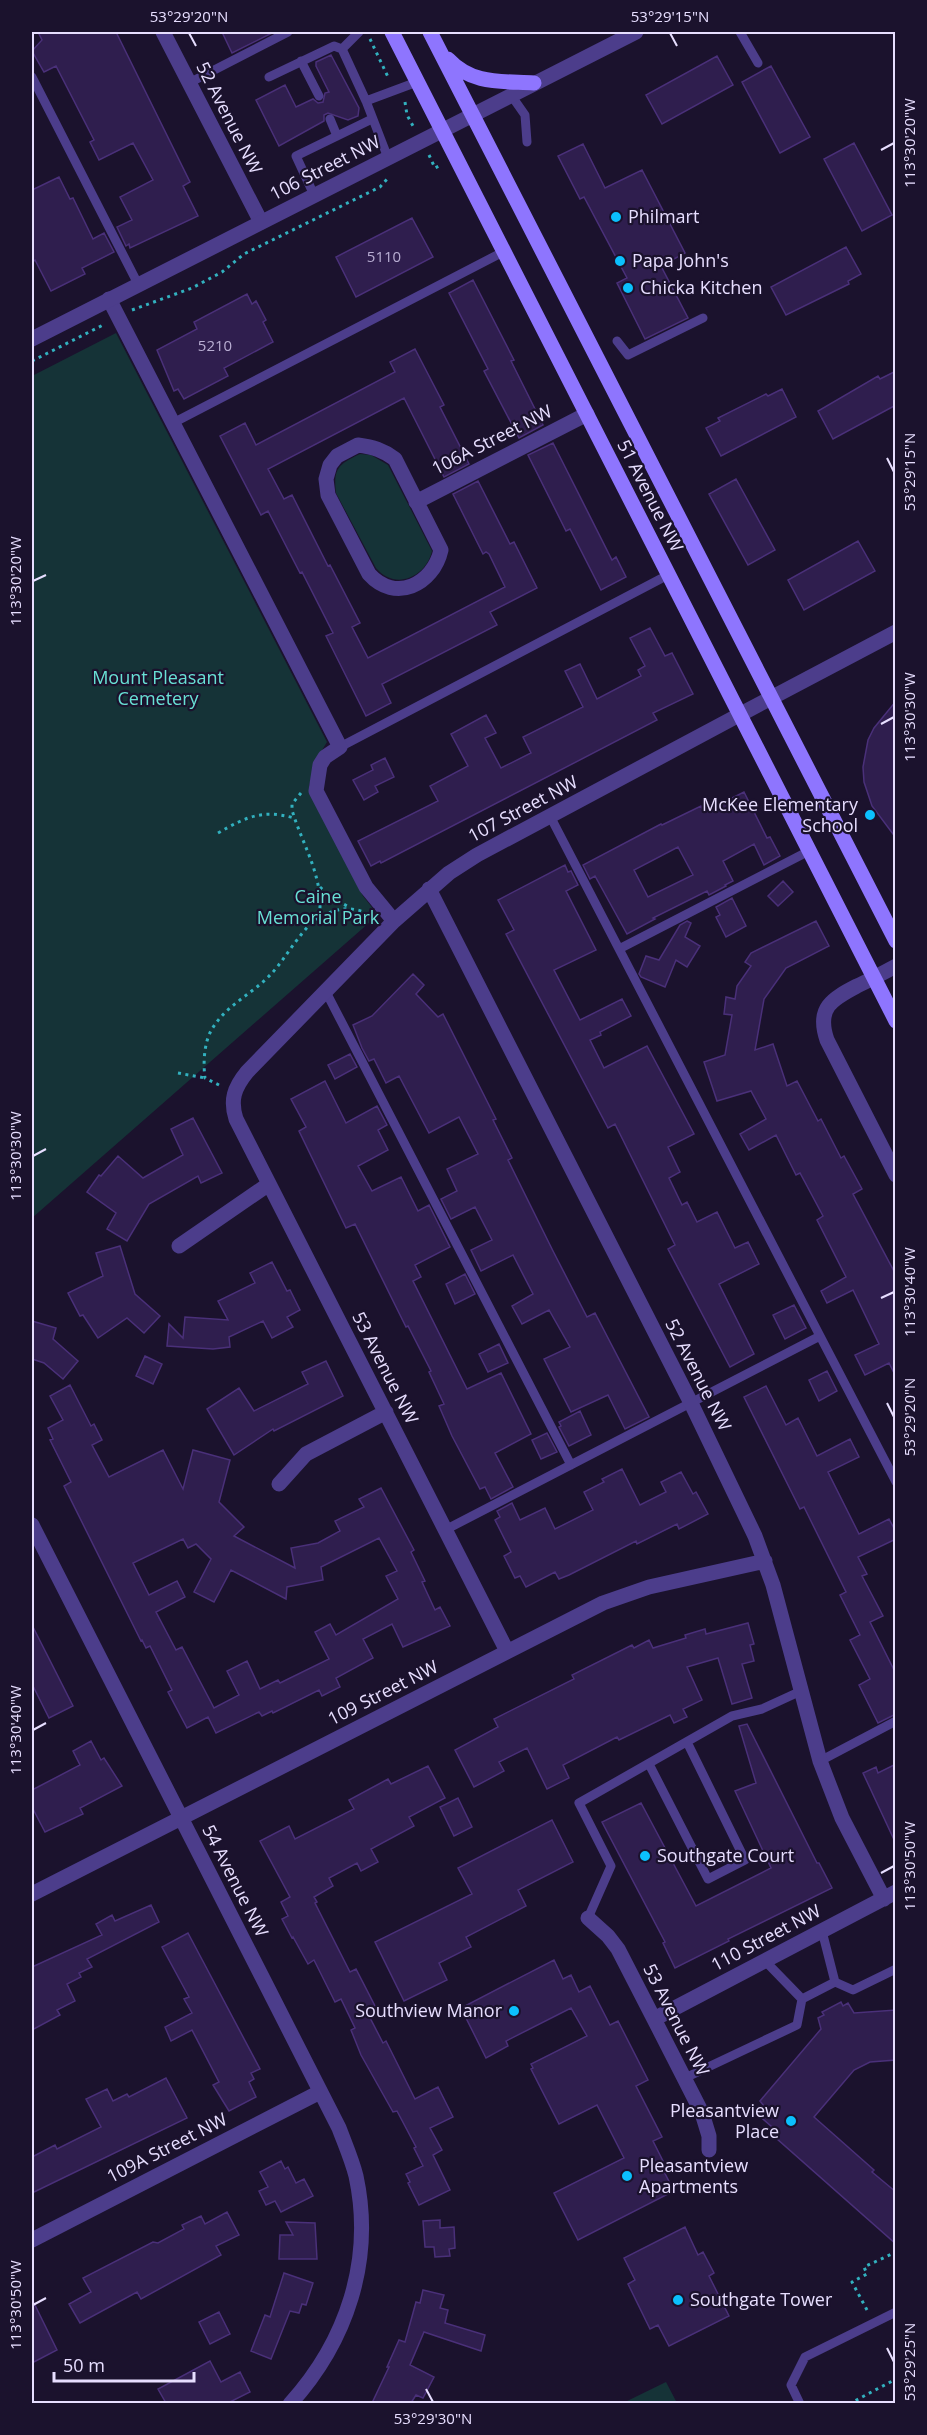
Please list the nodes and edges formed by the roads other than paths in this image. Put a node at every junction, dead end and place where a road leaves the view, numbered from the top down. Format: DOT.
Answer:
graph roads {
  1 [pos="163,32"];
  2 [pos="288,32"];
  3 [pos="359,32"];
  4 [pos="392,32"];
  5 [pos="430,32"];
  6 [pos="636,32"];
  7 [pos="740,32"];
  8 [pos="342,49"];
  9 [pos="440,50"];
  10 [pos="301,61"];
  11 [pos="758,63"];
  12 [pos="348,64"];
  13 [pos="339,69"];
  14 [pos="32,77"];
  15 [pos="269,77"];
  16 [pos="322,77"];
  17 [pos="311,82"];
  18 [pos="417,82"];
  19 [pos="189,83"];
  20 [pos="534,83"];
  21 [pos="511,95"];
  22 [pos="319,96"];
  23 [pos="366,101"];
  24 [pos="472,116"];
  25 [pos="330,119"];
  26 [pos="372,119"];
  27 [pos="441,131"];
  28 [pos="337,136"];
  29 [pos="527,142"];
  30 [pos="391,165"];
  31 [pos="314,195"];
  32 [pos="261,222"];
  33 [pos="503,252"];
  34 [pos="138,284"];
  35 [pos="109,299"];
  36 [pos="703,318"];
  37 [pos="32,339"];
  38 [pos="617,341"];
  39 [pos="587,414"];
  40 [pos="173,423"];
  41 [pos="416,502"];
  42 [pos="668,575"];
  43 [pos="896,632"];
  44 [pos="771,699"];
  45 [pos="739,715"];
  46 [pos="340,747"];
  47 [pos="550,816"];
  48 [pos="808,851"];
  49 [pos="429,889"];
  50 [pos="394,921"];
  51 [pos="896,941"];
  52 [pos="619,949"];
  53 [pos="896,966"];
  54 [pos="873,978"];
  55 [pos="326,990"];
  56 [pos="896,1021"];
  57 [pos="232,1101"];
  58 [pos="896,1175"];
  59 [pos="269,1184"];
  60 [pos="179,1246"];
  61 [pos="820,1336"];
  62 [pos="691,1403"];
  63 [pos="386,1412"];
  64 [pos="571,1465"];
  65 [pos="896,1482"];
  66 [pos="279,1484"];
  67 [pos="32,1525"];
  68 [pos="445,1530"];
  69 [pos="765,1561"];
  70 [pos="507,1651"];
  71 [pos="801,1691"];
  72 [pos="896,1721"];
  73 [pos="687,1742"];
  74 [pos="820,1761"];
  75 [pos="649,1764"];
  76 [pos="182,1818"];
  77 [pos="32,1894"];
  78 [pos="890,1895"];
  79 [pos="588,1918"];
  80 [pos="822,1931"];
  81 [pos="765,1961"];
  82 [pos="896,1969"];
  83 [pos="835,1982"];
  84 [pos="802,1999"];
  85 [pos="654,2019"];
  86 [pos="685,2078"];
  87 [pos="320,2092"];
  88 [pos="709,2150"];
  89 [pos="32,2240"];
  90 [pos="896,2312"];
  91 [pos="290,2403"];
  92 [pos="800,2403"];
  1 -- 19 [label="street, 52 Avenue NW"];
  2 -- 19 [label="lane"];
  3 -- 8 [label="lane"];
  4 -- 18 [label="main road, 51 Avenue NW"];
  5 -- 9 [label="main road, 51 Avenue NW"];
  6 -- 20 [label="street, 106 Street NW"];
  7 -- 11 [label="lane"];
  8 -- 10 [label="lane"];
  8 -- 12 [label="lane"];
  9 -- 20 [label="main road"];
  9 -- 24 [label="main road, 51 Avenue NW"];
  10 -- 15 [label="lane"];
  10 -- 17 [label="lane"];
  12 -- 13 [label="lane"];
  12 -- 23 [label="lane"];
  14 -- 34 [label="lane"];
  16 -- 17 [label="lane"];
  17 -- 22 [label="lane"];
  18 -- 23 [label="lane"];
  18 -- 27 [label="main road, 51 Avenue NW"];
  19 -- 32 [label="street, 52 Avenue NW"];
  20 -- 21 [label="street, 106 Street NW"];
  21 -- 24 [label="street, 106 Street NW"];
  21 -- 29 [label="lane"];
  23 -- 26 [label="lane"];
  24 -- 27 [label="street, 106 Street NW"];
  24 -- 44 [label="main road, 51 Avenue NW"];
  25 -- 28 [label="lane"];
  26 -- 28 [label="lane"];
  26 -- 30 [label="lane"];
  27 -- 30 [label="street, 106 Street NW"];
  27 -- 33 [label="main road, 51 Avenue NW"];
  28 -- 31 [label="lane"];
  30 -- 31 [label="street, 106 Street NW"];
  31 -- 32 [label="street, 106 Street NW"];
  32 -- 34 [label="street, 106 Street NW"];
  33 -- 39 [label="main road, 51 Avenue NW"];
  33 -- 40 [label="lane"];
  34 -- 35 [label="street, 106 Street NW"];
  35 -- 37 [label="street, 106 Street NW"];
  35 -- 40 [label="street"];
  36 -- 38 [label="lane"];
  39 -- 41 [label="street, 106A Street NW"];
  39 -- 42 [label="main road, 51 Avenue NW"];
  40 -- 46 [label="street"];
  41 -- 41 [label="street"];
  42 -- 45 [label="main road, 51 Avenue NW"];
  42 -- 46 [label="lane"];
  43 -- 44 [label="street, 107 Street NW"];
  44 -- 45 [label="street, 107 Street NW"];
  44 -- 51 [label="main road, 51 Avenue NW"];
  45 -- 47 [label="street, 107 Street NW"];
  45 -- 48 [label="main road, 51 Avenue NW"];
  46 -- 50 [label="street"];
  47 -- 49 [label="street, 107 Street NW"];
  47 -- 52 [label="lane"];
  48 -- 52 [label="lane"];
  48 -- 54 [label="main road, 51 Avenue NW"];
  49 -- 50 [label="street, 107 Street NW"];
  49 -- 62 [label="street, 52 Avenue NW"];
  50 -- 55 [label="street, 107 Street NW"];
  52 -- 61 [label="lane"];
  53 -- 54 [label="street"];
  54 -- 56 [label="main road, 51 Avenue NW"];
  54 -- 58 [label="street"];
  55 -- 57 [label="street, 107 Street NW"];
  55 -- 64 [label="lane"];
  57 -- 59 [label="street, 53 Avenue NW"];
  59 -- 60 [label="street"];
  59 -- 63 [label="street, 53 Avenue NW"];
  61 -- 62 [label="lane"];
  61 -- 65 [label="lane"];
  62 -- 64 [label="lane"];
  62 -- 69 [label="street, 52 Avenue NW"];
  63 -- 66 [label="street"];
  63 -- 68 [label="street, 53 Avenue NW"];
  64 -- 68 [label="lane"];
  67 -- 76 [label="street, 54 Avenue NW"];
  68 -- 70 [label="street, 53 Avenue NW"];
  69 -- 70 [label="street, 109 Street NW"];
  69 -- 71 [label="street, 52 Avenue NW"];
  70 -- 76 [label="street, 109 Street NW"];
  71 -- 73 [label="lane"];
  71 -- 74 [label="street, 52 Avenue NW"];
  72 -- 74 [label="lane"];
  73 -- 75 [label="lane"];
  73 -- 75 [label="lane"];
  74 -- 78 [label="street, 52 Avenue NW"];
  75 -- 79 [label="lane"];
  76 -- 77 [label="street, 109 Street NW"];
  76 -- 87 [label="street, 54 Avenue NW"];
  78 -- 80 [label="street, 110 Street NW"];
  79 -- 85 [label="street, 53 Avenue NW"];
  80 -- 81 [label="street, 110 Street NW"];
  80 -- 83 [label="lane"];
  81 -- 84 [label="lane"];
  81 -- 85 [label="street, 110 Street NW"];
  82 -- 83 [label="lane"];
  83 -- 84 [label="lane"];
  84 -- 86 [label="lane"];
  85 -- 86 [label="street, 53 Avenue NW"];
  86 -- 88 [label="street, 53 Avenue NW"];
  87 -- 89 [label="street, 109A Street NW"];
  87 -- 91 [label="street, 54 Avenue NW"];
  90 -- 92 [label="lane"];
}
